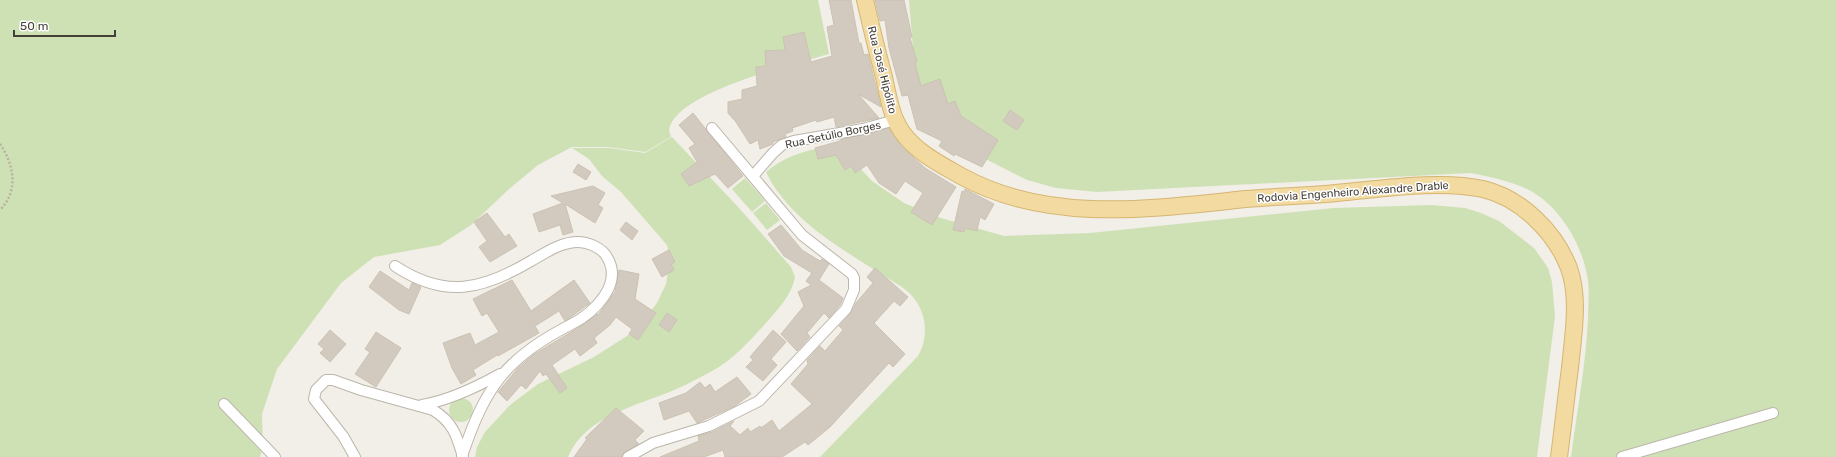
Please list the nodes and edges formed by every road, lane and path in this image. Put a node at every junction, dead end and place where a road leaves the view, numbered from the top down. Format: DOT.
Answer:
graph roads {
  1 [pos="865,0"];
  2 [pos="896,120"];
  3 [pos="712,128"];
  4 [pos="0,144"];
  5 [pos="924,153"];
  6 [pos="756,173"];
  7 [pos="0,210"];
  8 [pos="395,266"];
  9 [pos="503,372"];
  10 [pos="224,404"];
  11 [pos="418,405"];
  12 [pos="1773,412"];
  13 [pos="463,456"];
  14 [pos="275,457"];
  15 [pos="355,457"];
  16 [pos="628,457"];
  17 [pos="1559,457"];
  18 [pos="1622,457"];
  1 -- 2 [label="main road, Rua José Hipólito"];
  2 -- 5 [label="main road, Rua José Hipólito"];
  2 -- 6 [label="street, Rua Getúlio Borges"];
  3 -- 6 [label="street"];
  4 -- 7 [label="path"];
  5 -- 17 [label="main road, Rodovia Engenheiro Alexandre Drable"];
  6 -- 16 [label="street"];
  8 -- 9 [label="street"];
  9 -- 11 [label="street"];
  9 -- 13 [label="street"];
  10 -- 14 [label="street"];
  11 -- 13 [label="street"];
  11 -- 15 [label="street"];
  12 -- 18 [label="street"];
}
